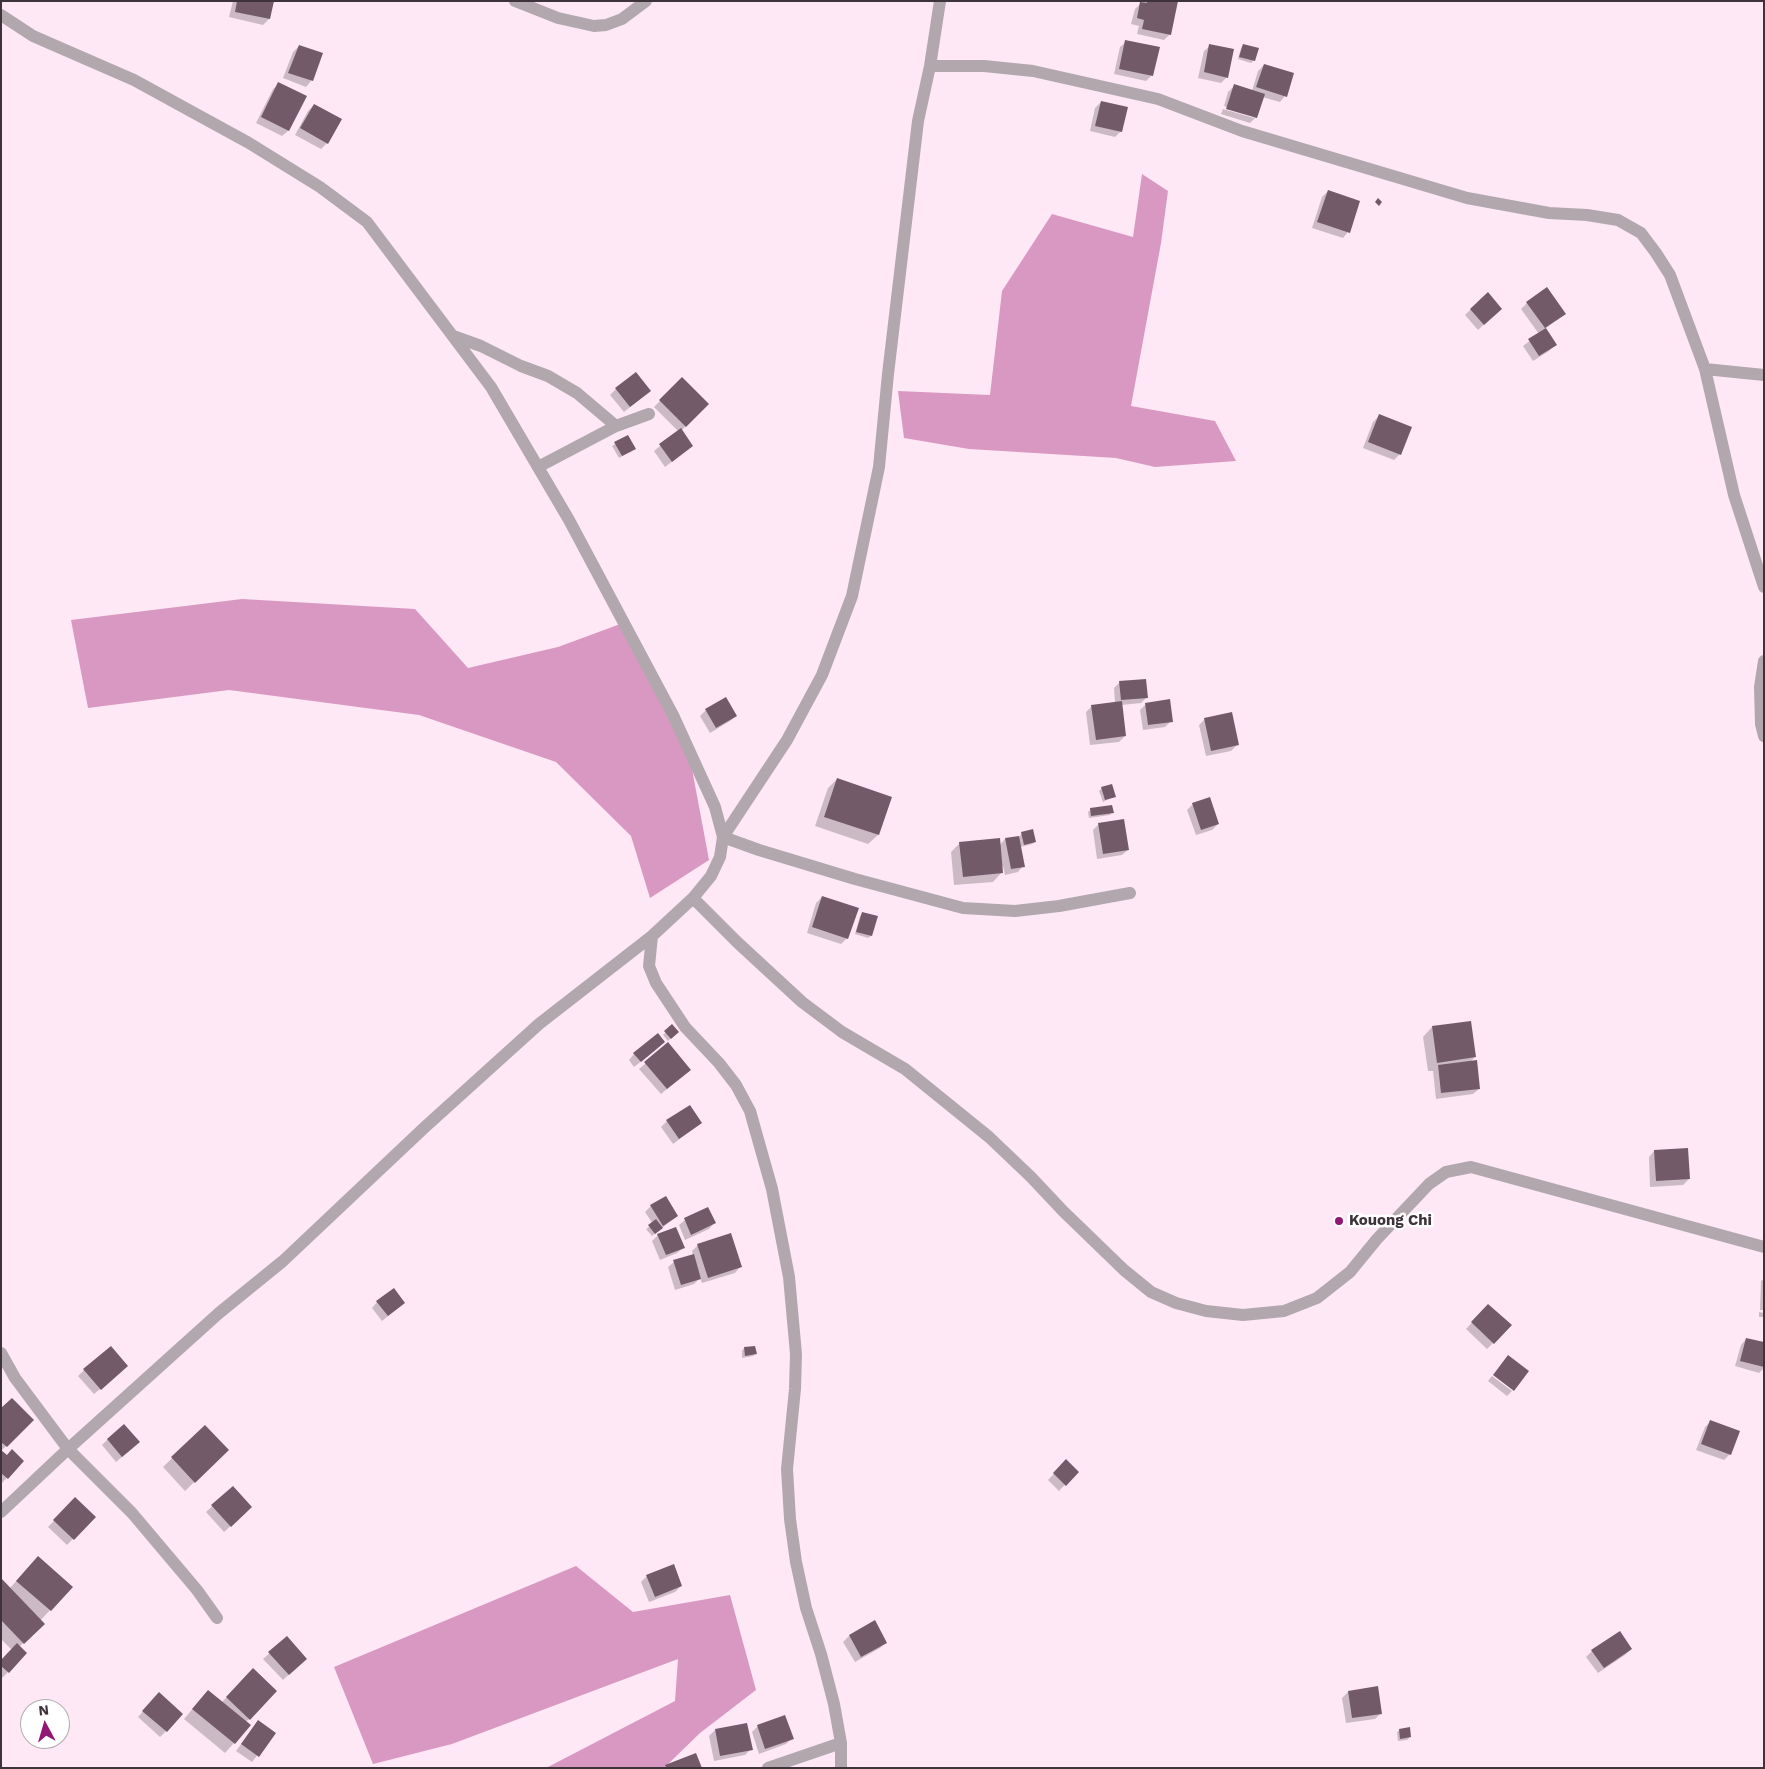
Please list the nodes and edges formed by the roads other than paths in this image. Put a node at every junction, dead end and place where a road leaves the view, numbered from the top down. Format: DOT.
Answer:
graph roads {
  1 [pos="515,1"];
  2 [pos="646,1"];
  3 [pos="940,1"];
  4 [pos="1,15"];
  5 [pos="930,66"];
  6 [pos="453,336"];
  7 [pos="1705,369"];
  8 [pos="1764,375"];
  9 [pos="649,414"];
  10 [pos="616,426"];
  11 [pos="538,467"];
  12 [pos="1764,587"];
  13 [pos="1764,661"];
  14 [pos="1764,736"];
  15 [pos="723,837"];
  16 [pos="1130,893"];
  17 [pos="693,898"];
  18 [pos="652,936"];
  19 [pos="1764,1247"];
  20 [pos="1,1353"];
  21 [pos="68,1449"];
  22 [pos="1,1512"];
  23 [pos="216,1618"];
  24 [pos="841,1743"];
  25 [pos="768,1768"];
  26 [pos="841,1768"];
  1 -- 2 [label="street"];
  3 -- 5 [label="street"];
  4 -- 6 [label="street"];
  5 -- 7 [label="street"];
  5 -- 15 [label="street"];
  6 -- 10 [label="street"];
  6 -- 11 [label="street"];
  7 -- 8 [label="street"];
  7 -- 12 [label="street"];
  9 -- 10 [label="street"];
  10 -- 11 [label="street"];
  11 -- 15 [label="street"];
  13 -- 14 [label="street"];
  15 -- 16 [label="street"];
  15 -- 17 [label="street"];
  17 -- 18 [label="street"];
  17 -- 19 [label="street"];
  18 -- 21 [label="street"];
  18 -- 24 [label="street"];
  20 -- 21 [label="street"];
  21 -- 22 [label="street"];
  21 -- 23 [label="street"];
  24 -- 25 [label="street"];
  24 -- 26 [label="street"];
}
